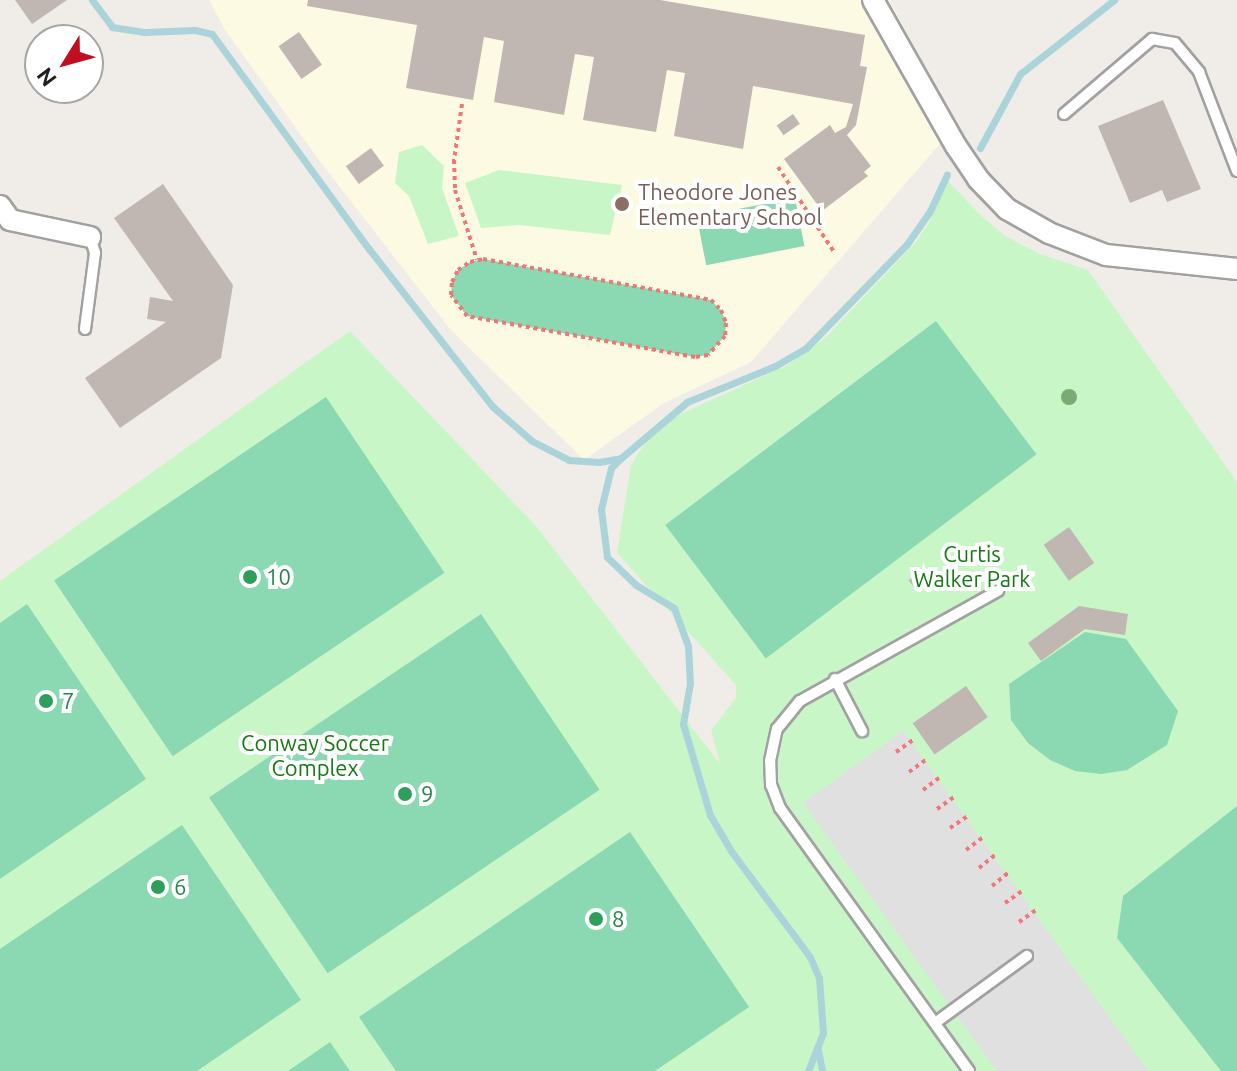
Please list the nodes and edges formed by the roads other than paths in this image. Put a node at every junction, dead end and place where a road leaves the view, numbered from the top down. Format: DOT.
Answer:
graph roads {
  1 [pos="873,0"];
  2 [pos="1064,114"];
  3 [pos="1237,171"];
  4 [pos="0,206"];
  5 [pos="90,237"];
  6 [pos="1237,269"];
  7 [pos="85,329"];
  8 [pos="998,591"];
  9 [pos="835,679"];
  10 [pos="862,731"];
  11 [pos="1027,956"];
  12 [pos="935,1023"];
  13 [pos="969,1071"];
  1 -- 6 [label="street"];
  2 -- 3 [label="lane"];
  4 -- 5 [label="street"];
  5 -- 7 [label="lane"];
  8 -- 9 [label="lane"];
  9 -- 10 [label="lane"];
  9 -- 12 [label="lane"];
  11 -- 12 [label="lane"];
  12 -- 13 [label="lane"];
}
